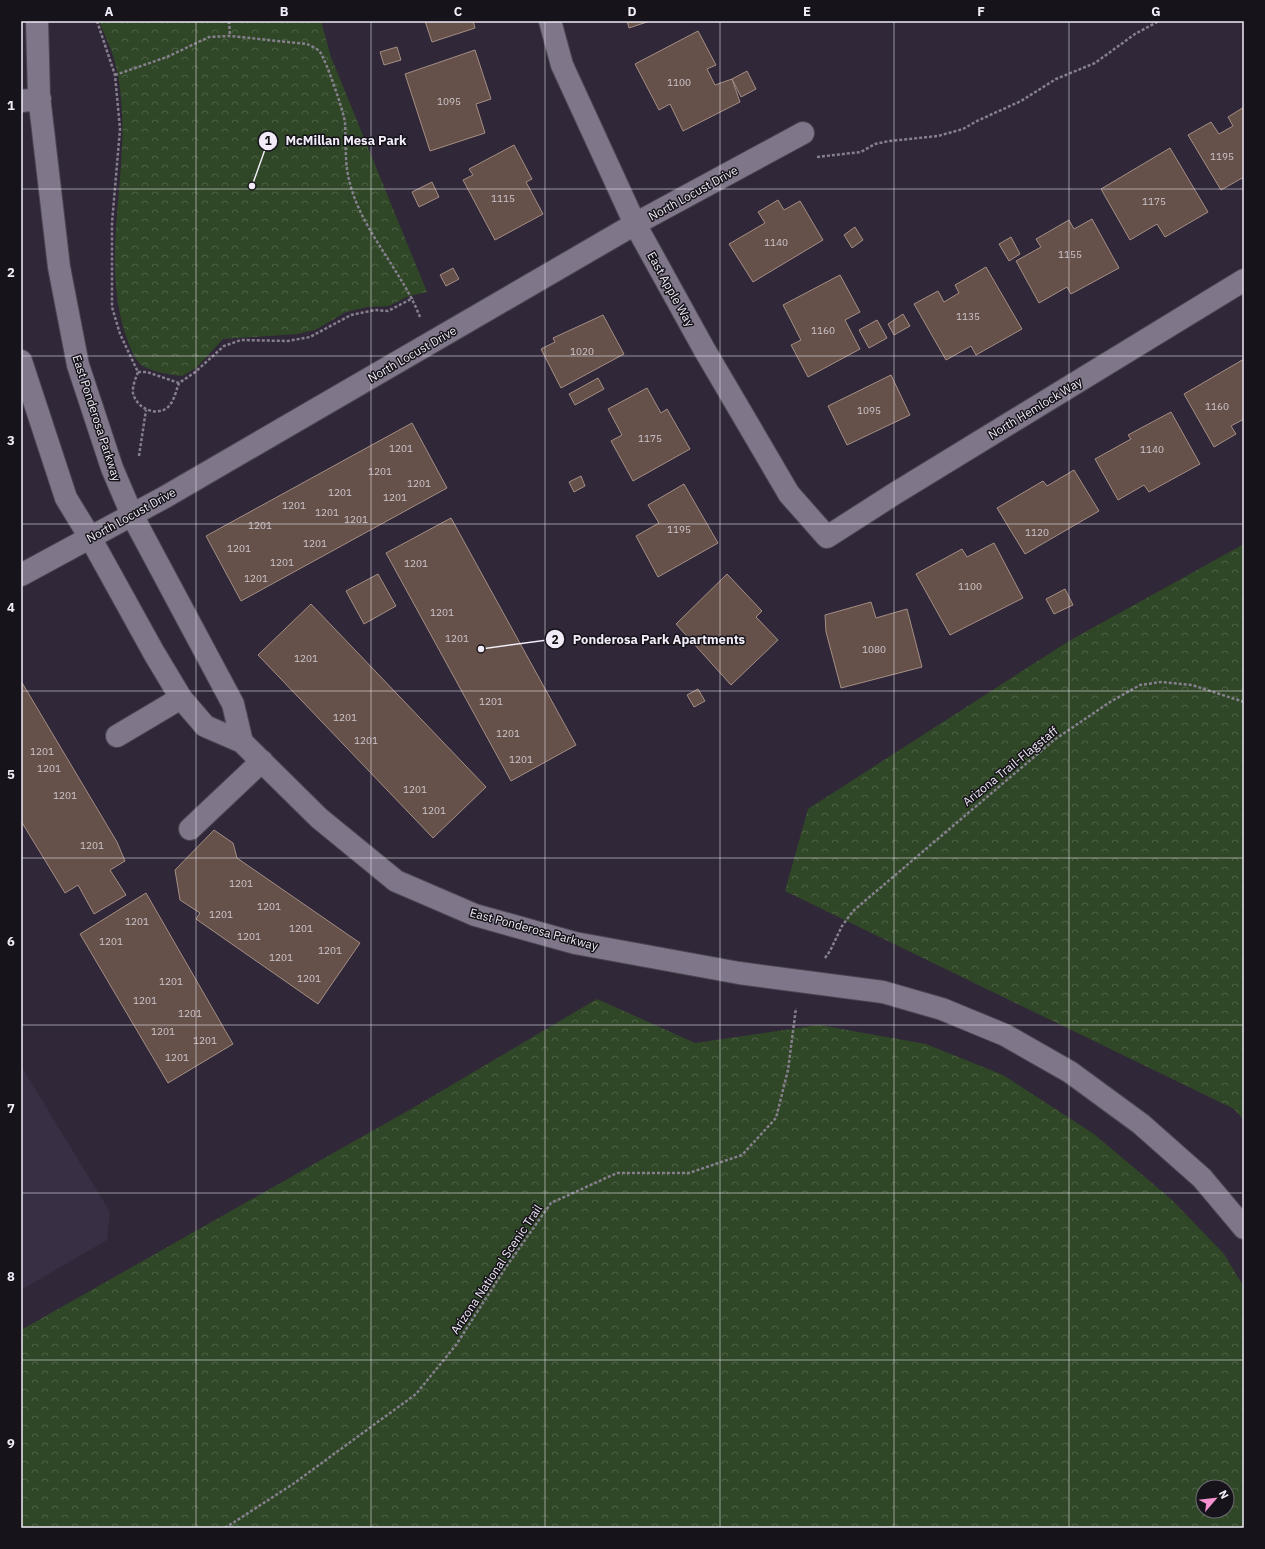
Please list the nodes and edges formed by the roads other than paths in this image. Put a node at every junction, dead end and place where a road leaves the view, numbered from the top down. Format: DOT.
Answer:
graph roads {
  1 [pos="37,21"];
  2 [pos="550,21"];
  3 [pos="31,100"];
  4 [pos="803,133"];
  5 [pos="635,224"];
  6 [pos="1244,280"];
  7 [pos="21,361"];
  8 [pos="132,515"];
  9 [pos="828,537"];
  10 [pos="91,538"];
  11 [pos="21,575"];
  12 [pos="181,698"];
  13 [pos="117,736"];
  14 [pos="242,742"];
  15 [pos="262,761"];
  16 [pos="190,829"];
  17 [pos="1244,1228"];
  1 -- 3 [label="street, East Ponderosa Parkway"];
  2 -- 5 [label="street, East Apple Way"];
  3 -- 8 [label="street, East Ponderosa Parkway"];
  4 -- 5 [label="street, North Locust Drive"];
  5 -- 8 [label="street, North Locust Drive"];
  5 -- 9 [label="street, East Apple Way"];
  6 -- 9 [label="street, North Hemlock Way"];
  7 -- 10 [label="street, East Ponderosa Parkway"];
  8 -- 10 [label="street, North Locust Drive"];
  8 -- 14 [label="street, East Ponderosa Parkway"];
  10 -- 11 [label="street, North Locust Drive"];
  10 -- 12 [label="street, East Ponderosa Parkway"];
  12 -- 13 [label="street"];
  12 -- 14 [label="street, East Ponderosa Parkway"];
  14 -- 15 [label="street, East Ponderosa Parkway"];
  15 -- 16 [label="street"];
  15 -- 17 [label="street, East Ponderosa Parkway"];
}
